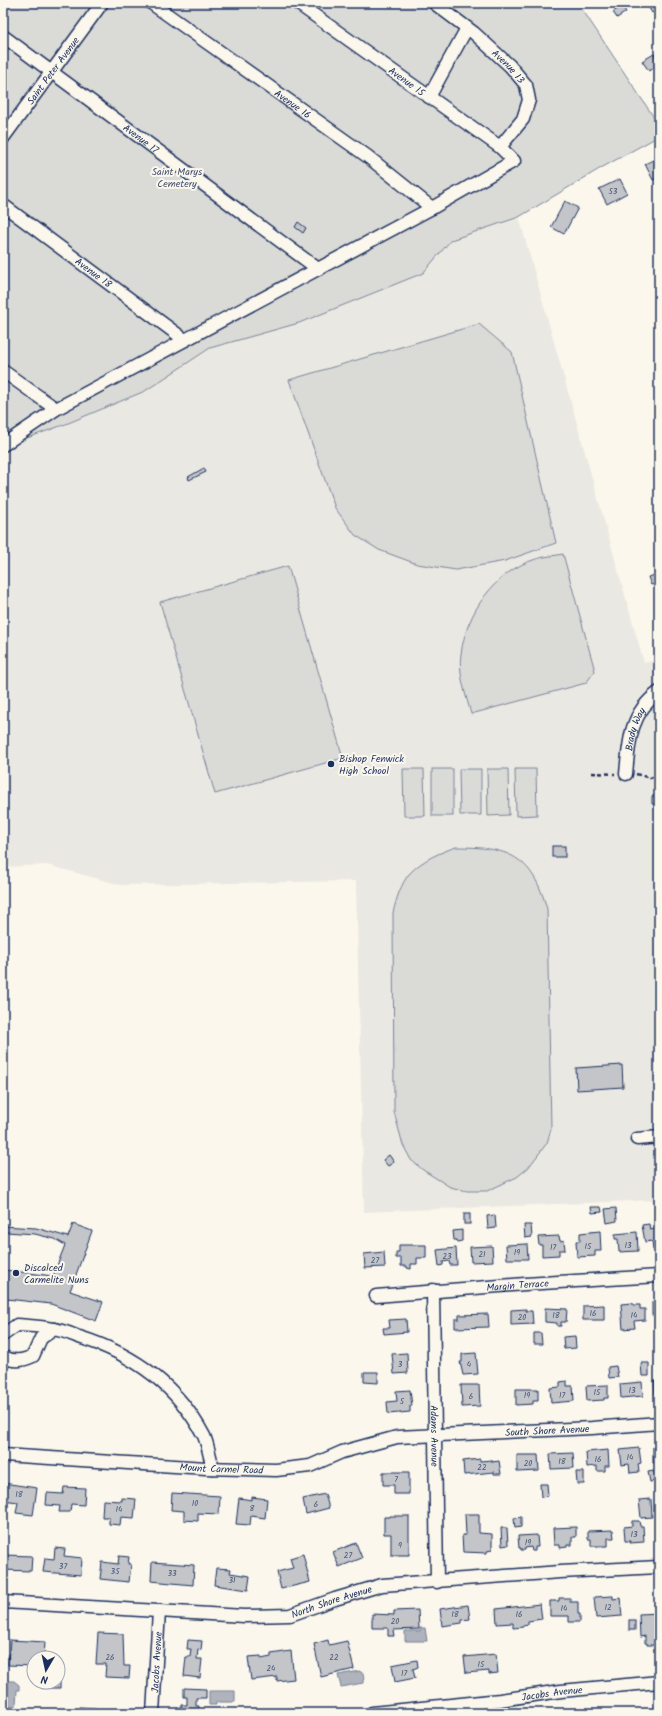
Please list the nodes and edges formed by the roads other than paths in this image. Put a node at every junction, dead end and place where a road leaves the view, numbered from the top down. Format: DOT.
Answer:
graph roads {
  1 [pos="102,3"];
  2 [pos="151,3"];
  3 [pos="297,3"];
  4 [pos="434,3"];
  5 [pos="466,28"];
  6 [pos="3,36"];
  7 [pos="52,71"];
  8 [pos="428,96"];
  9 [pos="3,138"];
  10 [pos="500,147"];
  11 [pos="3,205"];
  12 [pos="432,208"];
  13 [pos="318,269"];
  14 [pos="185,340"];
  15 [pos="3,371"];
  16 [pos="56,409"];
  17 [pos="3,445"];
  18 [pos="659,692"];
  19 [pos="626,774"];
  20 [pos="659,1137"];
  21 [pos="637,1139"];
  22 [pos="659,1276"];
  23 [pos="433,1290"];
  24 [pos="376,1296"];
  25 [pos="54,1329"];
  26 [pos="3,1335"];
  27 [pos="3,1357"];
  28 [pos="659,1423"];
  29 [pos="436,1435"];
  30 [pos="3,1455"];
  31 [pos="213,1468"];
  32 [pos="659,1567"];
  33 [pos="437,1582"];
  34 [pos="3,1602"];
  35 [pos="159,1611"];
  36 [pos="659,1682"];
  37 [pos="153,1713"];
  38 [pos="372,1713"];
  1 -- 7 [label="street, Saint Peter Avenue"];
  2 -- 12 [label="street, Avenue 16"];
  3 -- 8 [label="street, Avenue 15"];
  4 -- 5 [label="street, Avenue 13"];
  5 -- 8 [label="street"];
  5 -- 10 [label="street, Avenue 13"];
  6 -- 7 [label="street, Avenue 17"];
  7 -- 9 [label="street, Saint Peter Avenue"];
  7 -- 13 [label="street, Avenue 17"];
  8 -- 10 [label="street, Avenue 15"];
  10 -- 12 [label="street, Avenue 15"];
  11 -- 14 [label="street, Avenue 18"];
  12 -- 13 [label="street"];
  13 -- 14 [label="street"];
  14 -- 16 [label="street"];
  15 -- 16 [label="street"];
  16 -- 17 [label="street"];
  18 -- 19 [label="street, Brady Way"];
  20 -- 21 [label="street"];
  22 -- 23 [label="street, Margin Terrace"];
  23 -- 24 [label="street, Margin Terrace"];
  23 -- 29 [label="street, Adams Avenue"];
  25 -- 26 [label="street"];
  25 -- 27 [label="street"];
  25 -- 31 [label="street"];
  28 -- 29 [label="street, South Shore Avenue"];
  29 -- 31 [label="street, Mount Carmel Road"];
  29 -- 33 [label="street, Adams Avenue"];
  30 -- 31 [label="street, Mount Carmel Road"];
  32 -- 33 [label="street, North Shore Avenue"];
  33 -- 35 [label="street, North Shore Avenue"];
  34 -- 35 [label="street, North Shore Avenue"];
  35 -- 37 [label="street, Jacobs Avenue"];
  36 -- 38 [label="street, Jacobs Avenue"];
}
